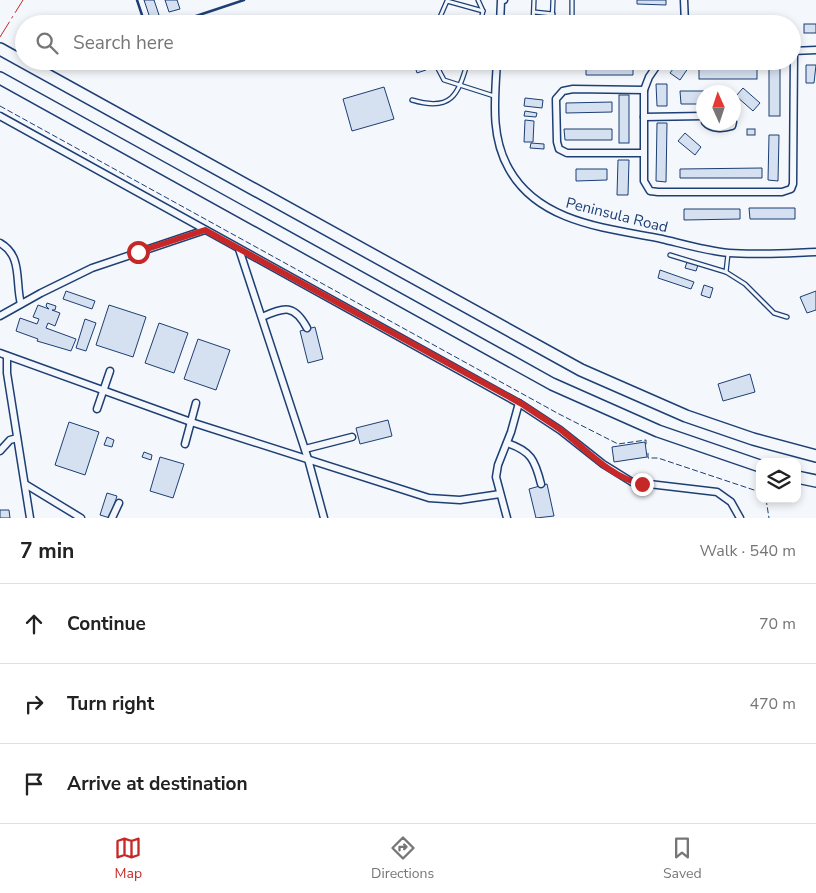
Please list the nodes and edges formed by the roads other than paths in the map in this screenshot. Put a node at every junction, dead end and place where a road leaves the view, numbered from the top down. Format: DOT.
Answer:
graph roads {
  1 [pos="447,0"];
  2 [pos="478,0"];
  3 [pos="502,0"];
  4 [pos="534,0"];
  5 [pos="553,0"];
  6 [pos="572,0"];
  7 [pos="684,0"];
  8 [pos="482,11"];
  9 [pos="534,12"];
  10 [pos="553,14"];
  11 [pos="442,15"];
  12 [pos="481,15"];
  13 [pos="501,15"];
  14 [pos="534,15"];
  15 [pos="572,15"];
  16 [pos="685,15"];
  17 [pos="0,42"];
  18 [pos="0,49"];
  19 [pos="801,50"];
  20 [pos="816,50"];
  21 [pos="15,51"];
  22 [pos="15,57"];
  23 [pos="38,70"];
  24 [pos="46,70"];
  25 [pos="439,70"];
  26 [pos="466,70"];
  27 [pos="496,70"];
  28 [pos="654,70"];
  29 [pos="793,70"];
  30 [pos="0,78"];
  31 [pos="0,84"];
  32 [pos="460,86"];
  33 [pos="644,90"];
  34 [pos="495,96"];
  35 [pos="412,100"];
  36 [pos="0,116"];
  37 [pos="124,117"];
  38 [pos="644,117"];
  39 [pos="72,118"];
  40 [pos="696,119"];
  41 [pos="643,153"];
  42 [pos="205,230"];
  43 [pos="0,243"];
  44 [pos="239,249"];
  45 [pos="816,252"];
  46 [pos="728,253"];
  47 [pos="670,255"];
  48 [pos="726,272"];
  49 [pos="21,304"];
  50 [pos="0,316"];
  51 [pos="262,317"];
  52 [pos="787,317"];
  53 [pos="307,328"];
  54 [pos="0,353"];
  55 [pos="7,356"];
  56 [pos="110,371"];
  57 [pos="103,392"];
  58 [pos="196,403"];
  59 [pos="519,403"];
  60 [pos="97,408"];
  61 [pos="191,422"];
  62 [pos="352,437"];
  63 [pos="17,438"];
  64 [pos="507,443"];
  65 [pos="185,444"];
  66 [pos="304,449"];
  67 [pos="0,451"];
  68 [pos="816,456"];
  69 [pos="308,459"];
  70 [pos="756,465"];
  71 [pos="801,477"];
  72 [pos="816,481"];
  73 [pos="25,484"];
  74 [pos="542,484"];
  75 [pos="500,494"];
  76 [pos="119,503"];
  77 [pos="30,518"];
  78 [pos="81,518"];
  79 [pos="112,518"];
  80 [pos="324,518"];
  81 [pos="507,518"];
  82 [pos="740,518"];
  1 -- 8 [label="lane"];
  1 -- 11 [label="lane"];
  2 -- 8 [label="lane"];
  3 -- 13 [label="street"];
  4 -- 9 [label="lane"];
  5 -- 10 [label="lane"];
  6 -- 15 [label="lane"];
  7 -- 16 [label="street"];
  8 -- 12 [label="lane"];
  9 -- 10 [label="lane"];
  9 -- 14 [label="lane"];
  17 -- 21 [label="highway"];
  18 -- 22 [label="highway"];
  19 -- 20 [label="street"];
  23 -- 37 [label="highway"];
  24 -- 37 [label="highway"];
  25 -- 32 [label="lane"];
  26 -- 32 [label="lane"];
  27 -- 34 [label="street, Peninsula Road"];
  28 -- 33 [label="street"];
  29 -- 41 [label="street"];
  30 -- 39 [label="highway"];
  31 -- 39 [label="highway"];
  32 -- 34 [label="lane"];
  32 -- 35 [label="lane"];
  33 -- 38 [label="street"];
  33 -- 41 [label="street"];
  34 -- 46 [label="street, Peninsula Road"];
  36 -- 42 [label="street"];
  37 -- 68 [label="highway"];
  38 -- 40 [label="street"];
  38 -- 41 [label="street"];
  39 -- 70 [label="highway"];
  42 -- 44 [label="street"];
  42 -- 49 [label="street"];
  43 -- 49 [label="street"];
  44 -- 51 [label="street"];
  44 -- 59 [label="street"];
  45 -- 46 [label="street, Peninsula Road"];
  46 -- 48 [label="lane"];
  47 -- 48 [label="lane"];
  48 -- 52 [label="lane"];
  49 -- 50 [label="street"];
  51 -- 53 [label="street"];
  51 -- 66 [label="street"];
  54 -- 55 [label="street"];
  55 -- 57 [label="street"];
  55 -- 63 [label="street"];
  56 -- 57 [label="street"];
  57 -- 60 [label="street"];
  57 -- 61 [label="street"];
  58 -- 61 [label="street"];
  59 -- 64 [label="street"];
  59 -- 82 [label="street"];
  61 -- 65 [label="street"];
  61 -- 69 [label="street"];
  62 -- 66 [label="street"];
  63 -- 67 [label="street"];
  63 -- 73 [label="street"];
  64 -- 74 [label="street"];
  64 -- 75 [label="street"];
  66 -- 69 [label="street"];
  69 -- 75 [label="street"];
  69 -- 80 [label="street"];
  71 -- 72 [label="highway"];
  73 -- 77 [label="street"];
  73 -- 78 [label="street"];
  75 -- 81 [label="street"];
  76 -- 79 [label="street"];
}
